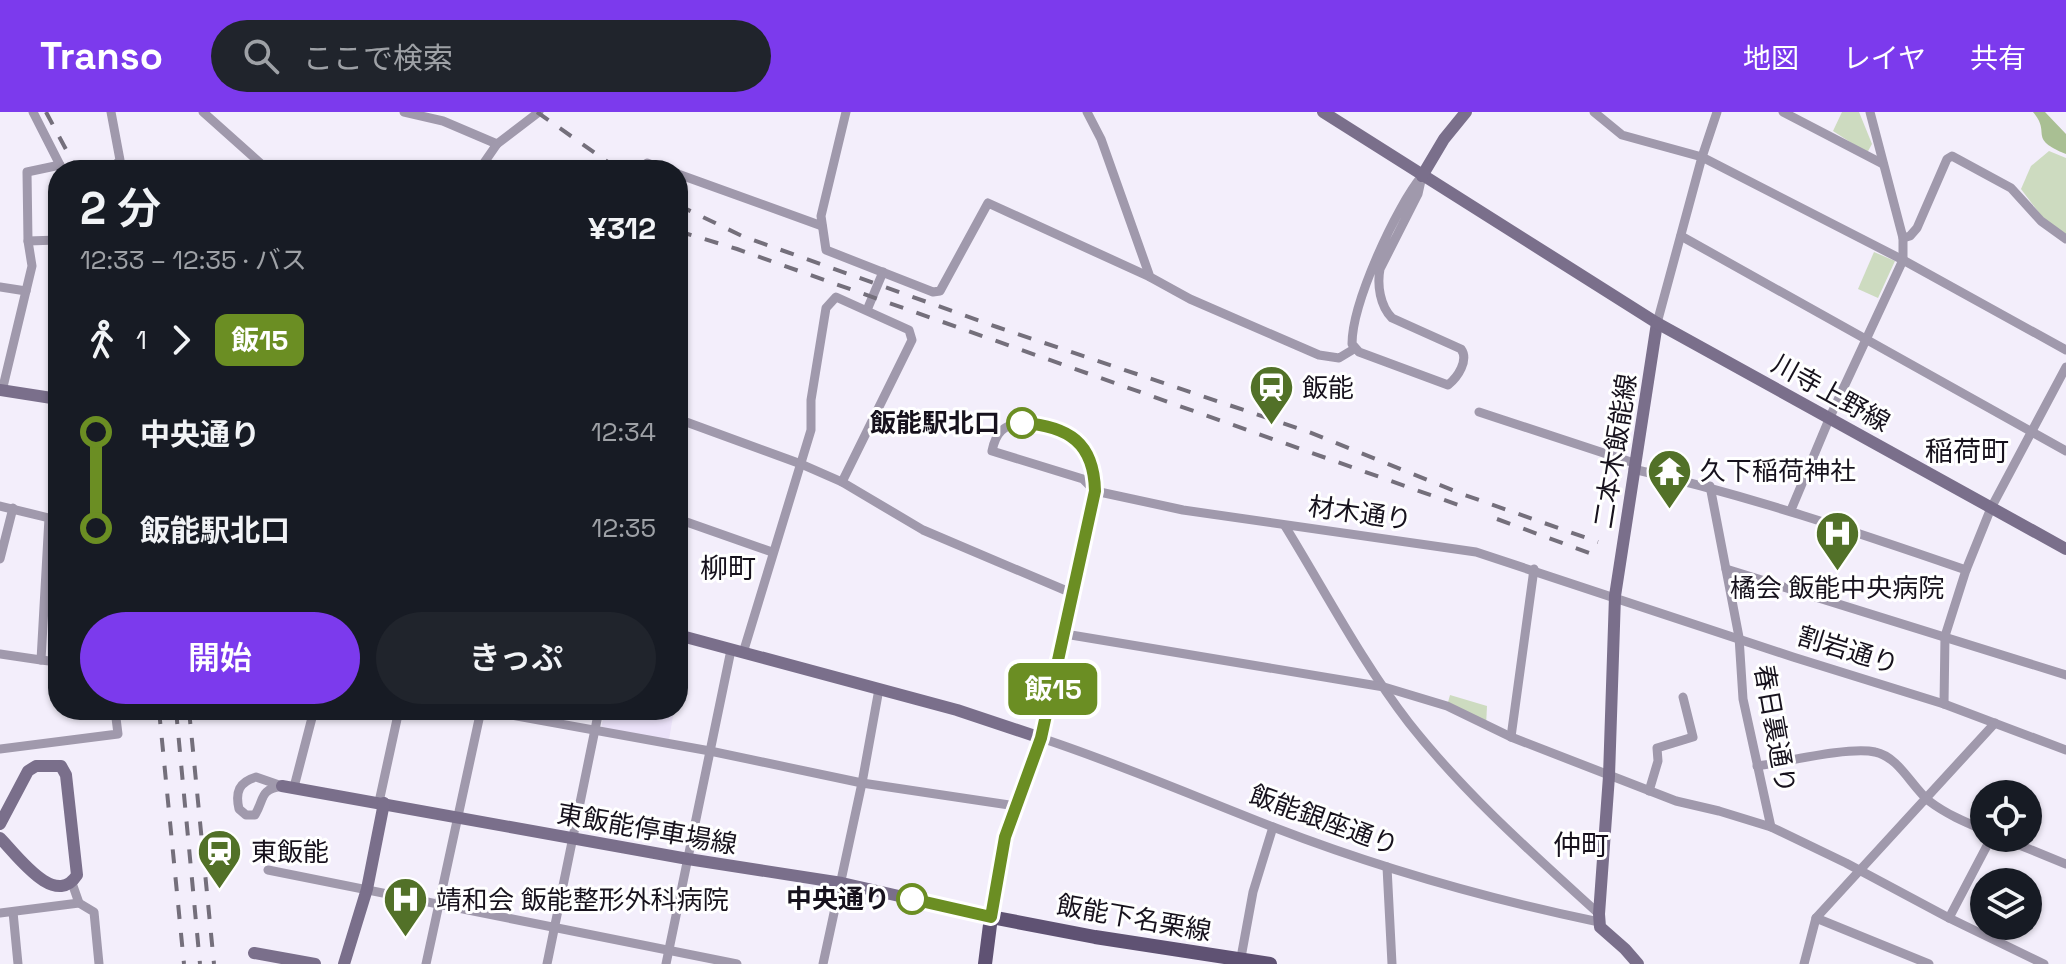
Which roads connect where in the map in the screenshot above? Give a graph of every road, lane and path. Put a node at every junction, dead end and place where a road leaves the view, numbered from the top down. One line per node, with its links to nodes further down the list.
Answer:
1 (33, 112): 16 (street)
2 (111, 112): 17 (street)
3 (203, 112): 18 (street)
4 (404, 112): 14 (street)
5 (539, 112): 14 (street)
6 (846, 112): 24 (street)
7 (1087, 112): 32 (street)
8 (1323, 112): 22 (main road)
9 (1466, 112): 22 (main road)
10 (1594, 112): 15 (street)
11 (1717, 112): 15 (street)
12 (1783, 112): 20 (street)
13 (1870, 112): 20 (street)
14 (497, 144): 19 (street)
15 (1702, 157): 25 (street); 30 (street)
16 (57, 160)
17 (120, 160)
18 (257, 160)
19 (486, 160)
20 (1883, 164): 26 (street)
21 (48, 169): 29 (street)
22 (1422, 176): 36 (main road); 38 (street); 38 (street)
23 (688, 178): 24 (street)
24 (822, 226): 31 (street)
25 (1681, 236): 36 (street); 37 (street)
26 (1903, 238): 27 (street); 30 (street)
27 (2066, 239)
28 (48, 240): 29 (street)
29 (28, 241): 34 (street)
30 (1903, 260): 37 (street); 39 (street)
31 (883, 272): 32 (street); 35 (street)
32 (1150, 277): 38 (street)
33 (0, 287): 34 (street)
34 (26, 291): 41 (street)
35 (867, 310): 48 (street); 50 (street)
36 (1657, 323): 44 (main road, 川寺上野線); 49 (main road, 二本木飯能線)
37 (1867, 339): 44 (street); 46 (street)
38 (1354, 349)
39 (2066, 350)
40 (2066, 367): 46 (street)
41 (1, 390): 42 (main road)
42 (48, 397)
43 (1479, 412): 49 (street)
44 (1830, 417): 55 (main road, 川寺上野線); 56 (street)
45 (688, 423): 48 (street)
46 (2033, 432): 47 (street); 55 (street)
47 (2066, 451)
48 (801, 464): 50 (street); 61 (street)
49 (1634, 466): 51 (street); 68 (main road, 二本木飯能線)
50 (842, 482): 67 (street)
51 (1710, 486): 56 (street); 64 (street, 春日裏通り)
52 (1095, 491): 52 (street, 材木通り); 59 (street, 材木通り); 67 (main road)
53 (0, 506): 54 (street)
54 (13, 508): 57 (street); 62 (street)
55 (1991, 508): 60 (main road, 川寺上野線); 65 (street)
56 (1791, 510): 65 (street)
57 (48, 517)
58 (688, 523): 61 (street)
59 (1285, 526): 63 (street, 材木通り); 78 (street)
60 (2066, 549)
61 (772, 552): 73 (street)
62 (0, 559)
63 (1534, 569): 68 (street, 材木通り); 90 (street)
64 (1726, 569): 70 (street); 71 (street, 春日裏通り)
65 (1966, 570): 70 (street)
66 (48, 584): 75 (street)
67 (1074, 594): 69 (main road)
68 (1615, 596): 71 (street, 割岩通り); 98 (main road, 二本木飯能線)
69 (1065, 634): 78 (street); 91 (main road)
70 (1945, 636): 77 (street); 81 (street)
71 (1739, 637): 81 (street, 割岩通り); 97 (street, 春日裏通り)
72 (688, 638): 73 (main road)
73 (737, 652): 79 (main road); 95 (street)
74 (0, 654): 75 (street)
75 (41, 660): 76 (street)
76 (48, 661)
77 (2066, 675)
78 (1384, 687): 90 (street); 127 (street)
79 (879, 689): 91 (main road); 99 (street)
80 (1683, 697): 101 (street)
81 (1944, 704): 88 (street, 割岩通り)
82 (116, 720): 92 (street)
83 (311, 720): 100 (street)
84 (397, 720): 103 (street)
85 (480, 720): 105 (street)
86 (533, 720): 89 (street)
87 (597, 720): 89 (street)
88 (1995, 723): 94 (street, 割岩通り); 102 (street)
89 (595, 732): 95 (street); 111 (street)
90 (1511, 737): 98 (street)
91 (1041, 738): 104 (main road); 108 (street, 飯能銀座通り)
92 (31, 745): 93 (street); 96 (street)
93 (0, 749)
94 (2066, 750)
95 (710, 751): 99 (street); 114 (street)
96 (36, 766): 106 (main road); 119 (main road)
97 (1757, 766): 102 (street); 109 (street, 春日裏通り)
98 (1609, 776): 101 (street); 127 (main road, 二本木飯能線)
99 (862, 783): 104 (street); 120 (street)
100 (288, 786): 100 (street); 103 (main road, 東飯能停車場線)
101 (1649, 791): 109 (street)
102 (1927, 800): 107 (street); 118 (street)
103 (381, 803): 105 (main road, 東飯能停車場線); 121 (main road)
104 (1016, 806): 126 (main road)
105 (457, 817): 111 (main road, 東飯能停車場線); 123 (street)
106 (0, 824)
107 (1970, 824)
108 (1273, 827): 116 (street, 飯能銀座通り); 133 (street)
109 (1771, 827): 118 (street)
110 (0, 838): 119 (main road)
111 (572, 839): 114 (main road, 東飯能停車場線); 130 (street)
112 (1984, 852): 129 (street)
113 (2036, 852): 115 (street)
114 (688, 859): 120 (main road, 東飯能停車場線); 131 (street)
115 (2066, 864)
116 (1387, 867): 127 (street, 飯能銀座通り); 145 (street)
117 (268, 870): 121 (street)
118 (1859, 871): 128 (street); 129 (street)
119 (72, 883): 122 (street)
120 (842, 883): 126 (main road, 東飯能停車場線); 142 (street)
121 (367, 889): 123 (street); 137 (main road)
122 (79, 903): 124 (street); 135 (street)
123 (438, 903): 130 (street); 138 (street)
124 (13, 912): 125 (street); 134 (street)
125 (0, 913)
126 (991, 917): 133 (main road, 飯能下名栗線); 143 (main road)
127 (1599, 918): 146 (main road)
128 (1816, 918): 147 (street); 148 (street)
129 (1949, 918): 149 (street)
130 (555, 926): 131 (street); 139 (street)
131 (669, 950): 140 (street); 141 (street)
132 (254, 953): 136 (main road)
133 (1240, 962): 144 (main road, 飯能下名栗線)
134 (18, 964)
135 (99, 964)
136 (315, 964)
137 (344, 964)
138 (426, 964)
139 (547, 964)
140 (666, 964)
141 (737, 964)
142 (823, 964)
143 (985, 964)
144 (1270, 964)
145 (1392, 964)
146 (1638, 964)
147 (1804, 964)
148 (1929, 964)
149 (2044, 964)

